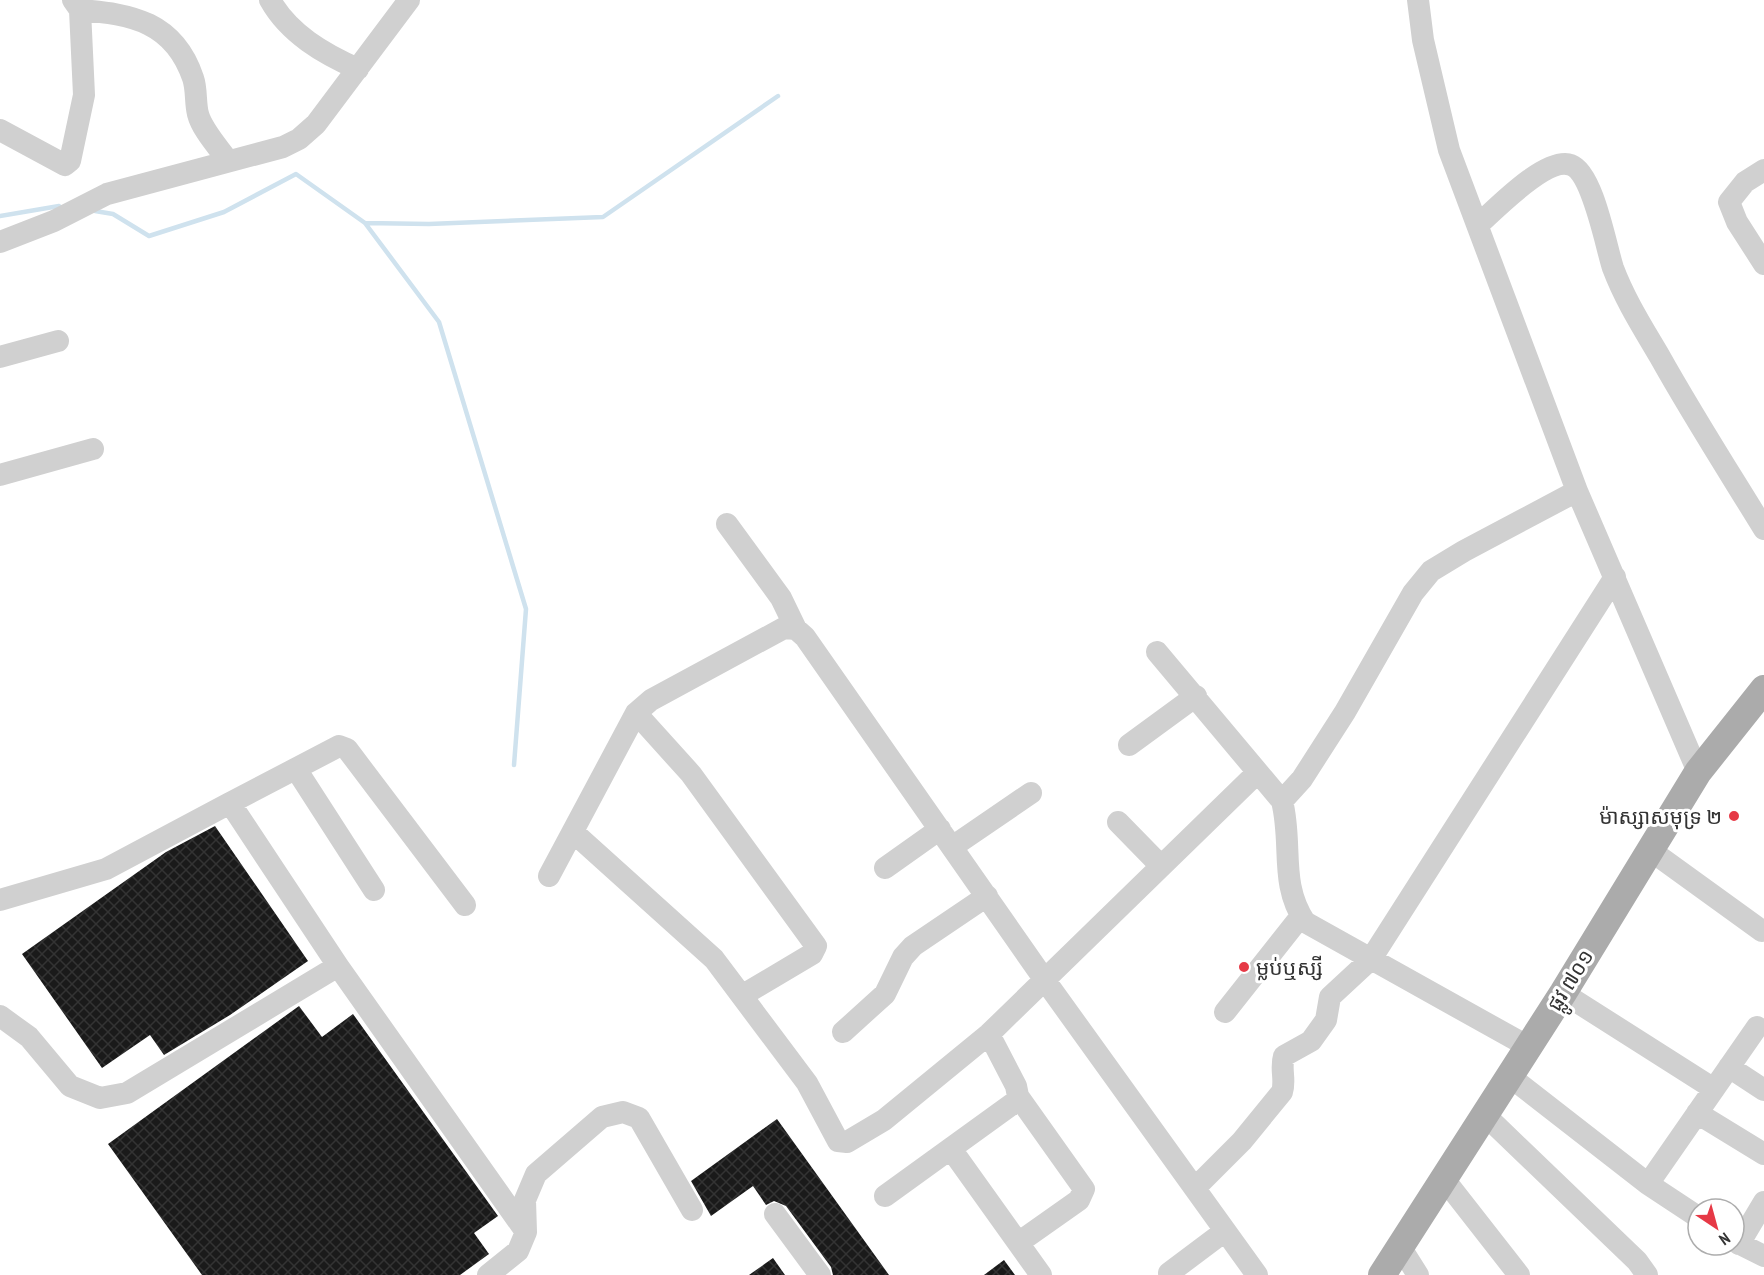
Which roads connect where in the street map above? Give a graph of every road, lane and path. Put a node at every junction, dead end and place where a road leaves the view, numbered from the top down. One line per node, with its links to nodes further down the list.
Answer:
1 (270, 0): 5 (street)
2 (408, 0): 5 (street)
3 (1418, 0): 9 (street)
4 (77, 5): 6 (street); 7 (street)
5 (358, 69): 7 (street)
6 (0, 130)
7 (228, 161): 10 (street)
8 (1764, 170): 11 (street)
9 (1478, 225): 16 (street); 18 (street)
10 (2, 238)
11 (1764, 264)
12 (58, 341): 13 (street)
13 (0, 357)
14 (93, 449): 15 (street)
15 (0, 475)
16 (1577, 491): 19 (street); 30 (street)
17 (727, 524): 20 (street)
18 (1764, 529)
19 (1615, 577): 27 (street); 45 (street)
20 (796, 629): 24 (street); 34 (street)
21 (1157, 652): 22 (street)
22 (1196, 696): 25 (street); 28 (street)
23 (1761, 699): 27 (main road, ផ្លូវ ៧០១)
24 (636, 713): 33 (street); 49 (street)
25 (1128, 744)
26 (296, 769): 31 (street); 39 (street); 42 (street)
27 (1698, 772): 35 (main road, ផ្លូវ ៧០១)
28 (1257, 773): 30 (street); 36 (street)
29 (1031, 793): 34 (street)
30 (1282, 801): 43 (street)
31 (230, 803): 41 (street); 46 (street)
32 (1118, 822): 36 (street)
33 (573, 832): 38 (street); 49 (street)
34 (946, 838): 37 (street); 40 (street)
35 (1650, 850): 44 (street); 48 (main road, ផ្លូវ ៧០១)
36 (1161, 866): 47 (street)
37 (885, 868)
38 (549, 876)
39 (374, 890)
40 (987, 896): 47 (street); 53 (street)
41 (0, 900)
42 (465, 905)
43 (1301, 916): 45 (street); 50 (street)
44 (1762, 931)
45 (1371, 959): 55 (street); 67 (street)
46 (338, 966): 51 (street); 75 (street)
47 (1044, 979): 54 (street); 67 (street)
48 (1563, 993): 55 (main road, ផ្លូវ ៧០១); 58 (street)
49 (743, 995): 54 (street)
50 (1224, 1012)
51 (0, 1016)
52 (1757, 1026): 56 (street)
53 (843, 1032)
54 (989, 1034): 60 (street)
55 (1527, 1046): 57 (main road, ផ្លូវ ៧០១)
56 (1729, 1067): 58 (street); 59 (street)
57 (1508, 1075): 62 (main road, ផ្លូវ ៧០១); 66 (street)
58 (1714, 1089): 61 (street)
59 (1764, 1090)
60 (1018, 1096): 63 (street); 76 (street)
61 (1697, 1113): 64 (street); 66 (street)
62 (1485, 1115): 65 (main road, ផ្លូវ ៧០១); 88 (street)
63 (951, 1149): 68 (street); 76 (street)
64 (1764, 1154)
65 (1444, 1179): 77 (main road, ផ្លូវ ៧០១); 87 (street)
66 (1648, 1184): 70 (street)
67 (1195, 1188): 74 (street)
68 (885, 1196)
69 (1764, 1202): 73 (street)
70 (1686, 1209)
71 (692, 1210): 75 (street)
72 (775, 1214): 82 (street)
73 (1746, 1228)
74 (1225, 1231): 80 (street); 84 (street)
75 (526, 1232): 81 (street)
76 (1018, 1243): 83 (street)
77 (1401, 1248): 85 (main road, ផ្លូវ ៧០១); 86 (street)
78 (1746, 1248): 79 (street)
79 (1764, 1256)
80 (1169, 1273)
81 (488, 1275)
82 (820, 1275)
83 (1041, 1275)
84 (1257, 1275)
85 (1382, 1275)
86 (1418, 1275)
87 (1519, 1275)
88 (1647, 1275)

